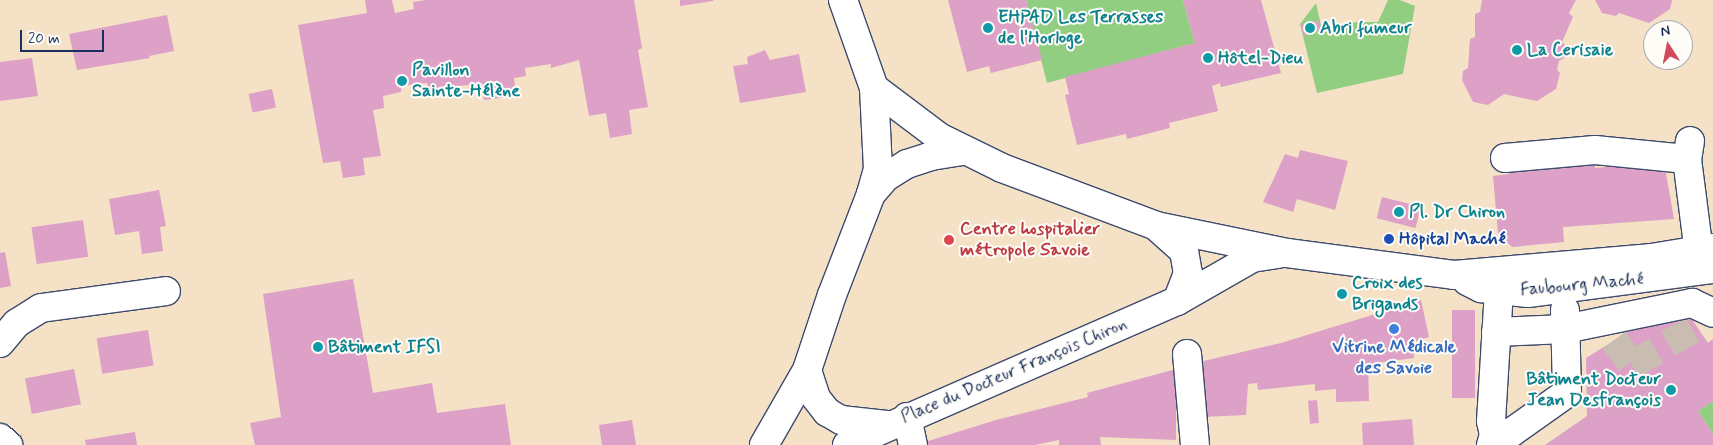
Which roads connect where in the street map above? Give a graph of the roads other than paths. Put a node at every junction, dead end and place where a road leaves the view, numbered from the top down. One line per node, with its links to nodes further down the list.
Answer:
1 (843, 0): 2 (street)
2 (874, 88): 3 (street); 5 (street)
3 (964, 151): 5 (street); 6 (street)
4 (1505, 158): 9 (street)
5 (871, 194): 21 (street)
6 (1156, 226): 7 (street); 15 (street)
7 (1221, 238): 8 (street, Faubourg Maché); 11 (street)
8 (1287, 253): 10 (street, Faubourg Maché); 11 (street, Faubourg Maché)
9 (1706, 260): 10 (street, Faubourg Maché); 12 (street, Faubourg Maché)
10 (1454, 275): 13 (street, Faubourg Maché)
11 (1206, 285): 15 (street, Place du Docteur François Chiron)
12 (1565, 289): 13 (street, Faubourg Maché); 17 (street)
13 (1499, 290): 18 (street)
14 (166, 291): 19 (street)
15 (1177, 301): 22 (street, Place du Docteur François Chiron)
16 (1708, 318): 17 (street)
17 (1565, 329): 18 (street); 24 (street)
18 (1496, 332): 24 (street)
19 (0, 343)
20 (1187, 354): 29 (street)
21 (807, 370): 22 (street, Place du Docteur François Chiron); 26 (street)
22 (897, 421): 27 (street); 28 (street)
23 (0, 438): 25 (street)
24 (1492, 440)
25 (8, 445)
26 (764, 445)
27 (846, 445)
28 (913, 445)
29 (1195, 445)

